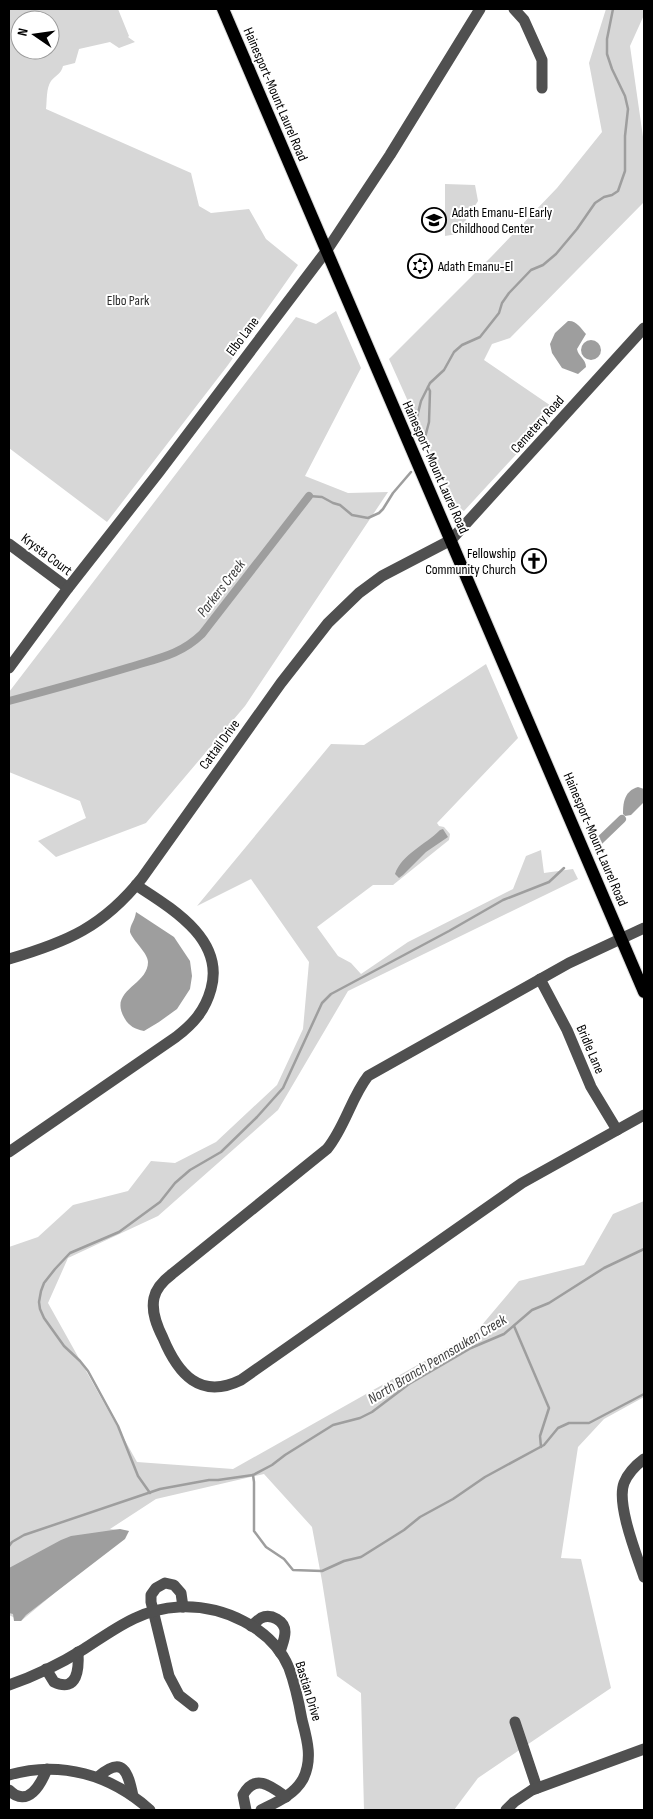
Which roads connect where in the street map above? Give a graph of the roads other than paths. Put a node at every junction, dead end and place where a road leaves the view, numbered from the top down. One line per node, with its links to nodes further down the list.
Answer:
1 (223, 9): 5 (main road, Hainesport-Mount Laurel Road)
2 (480, 9): 5 (street, Elbo Lane)
3 (514, 9): 4 (street)
4 (542, 88)
5 (327, 250): 7 (main road, Hainesport-Mount Laurel Road); 9 (street, Elbo Lane)
6 (644, 328): 7 (street, Cemetery Road)
7 (451, 540): 11 (street, Cattail Drive); 13 (main road, Hainesport-Mount Laurel Road)
8 (9, 544): 9 (street, Krysta Court)
9 (68, 588): 10 (street, Elbo Lane)
10 (9, 668)
11 (136, 886): 14 (street, Cattail Drive); 19 (street)
12 (644, 928): 13 (street)
13 (621, 938): 15 (street); 16 (main road, Hainesport-Mount Laurel Road)
14 (9, 960)
15 (540, 979): 18 (street, Bridle Lane); 18 (street)
16 (644, 992)
17 (644, 1115): 18 (street)
18 (617, 1130)
19 (9, 1152)
20 (644, 1459): 21 (street)
21 (644, 1578)
22 (183, 1607): 23 (street, Bastian Drive); 23 (street); 24 (street, Bastian Drive)
23 (152, 1611): 25 (street, Bastian Drive); 29 (street)
24 (251, 1626): 26 (street, Bastian Drive); 26 (street)
25 (78, 1652): 27 (street, Bastian Drive); 27 (street)
26 (280, 1652): 38 (street, Bastian Drive)
27 (46, 1669): 28 (street, Bastian Drive)
28 (9, 1685)
29 (193, 1706)
30 (515, 1722): 35 (street)
31 (644, 1749): 35 (street)
32 (47, 1769): 33 (street); 34 (street); 36 (street)
33 (9, 1775)
34 (98, 1777): 37 (street); 37 (street)
35 (537, 1788): 42 (street)
36 (9, 1790)
37 (133, 1796): 39 (street)
38 (286, 1797): 40 (street); 41 (street, Bastian Drive)
39 (150, 1810)
40 (246, 1810)
41 (261, 1810)
42 (506, 1810)

